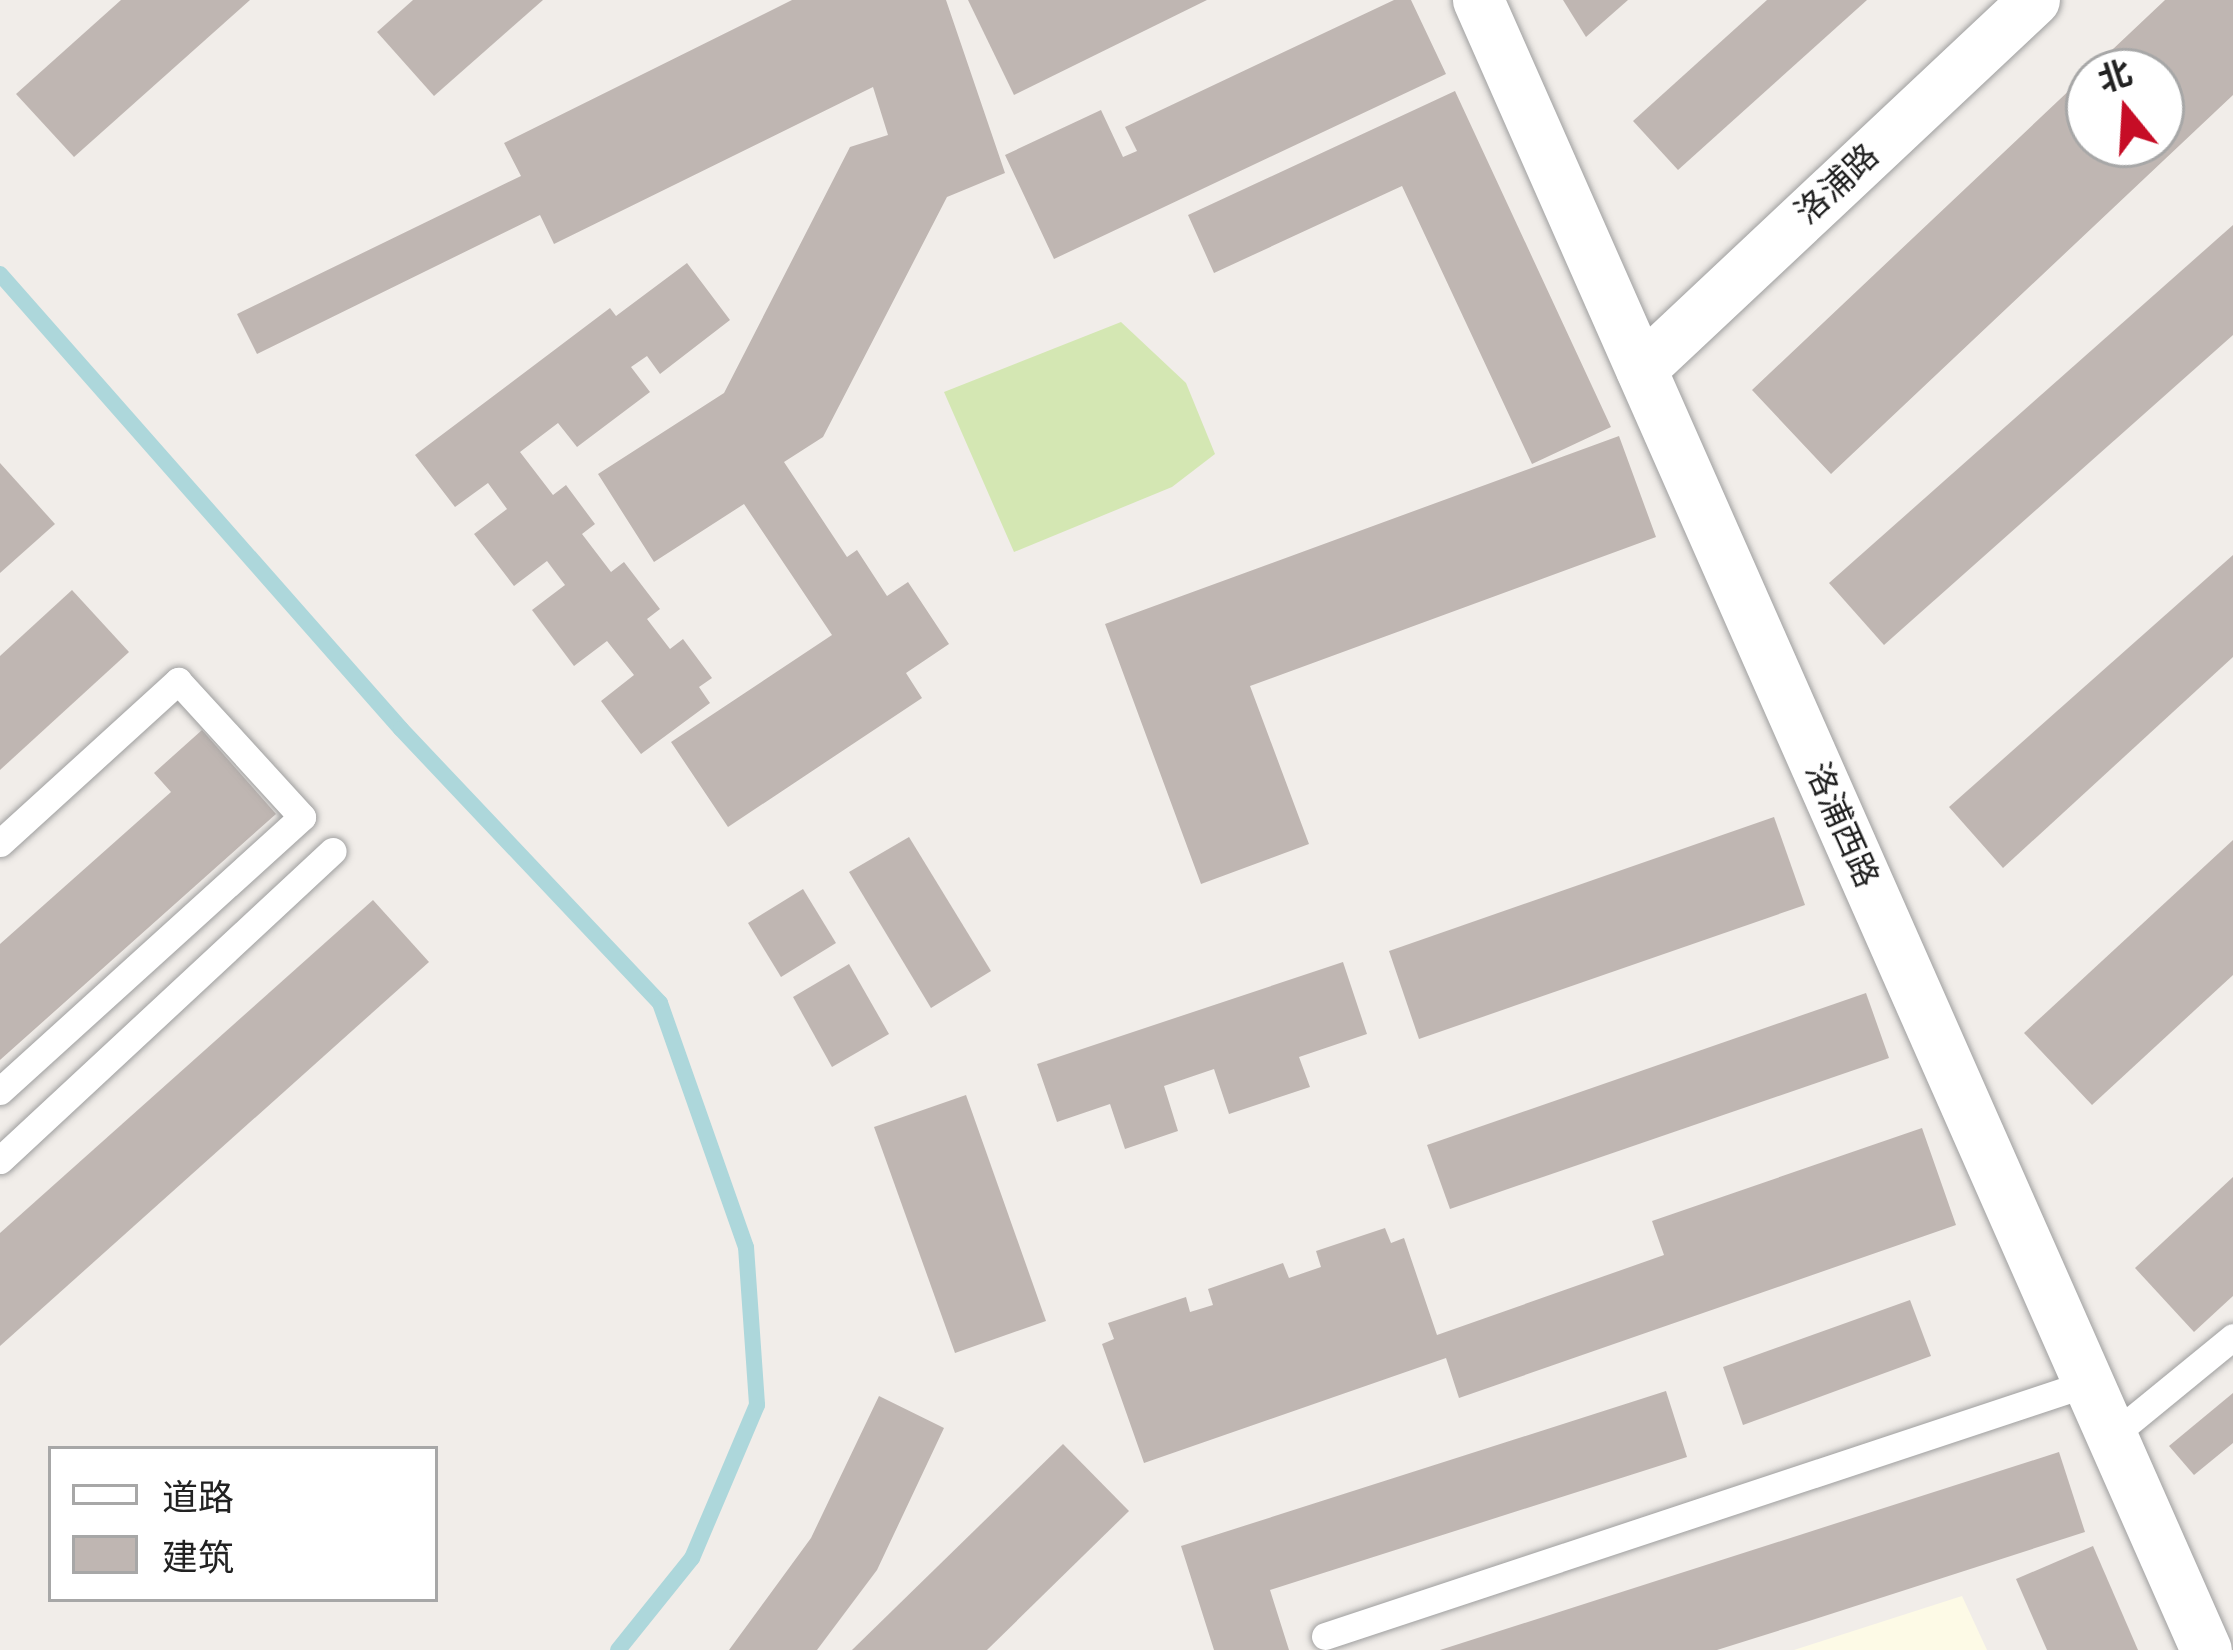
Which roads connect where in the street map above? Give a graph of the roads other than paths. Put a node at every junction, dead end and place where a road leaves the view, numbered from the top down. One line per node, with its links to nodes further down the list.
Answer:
1 (1478, 0): 3 (street, 洛浦西路)
2 (2034, 0): 3 (street, 洛浦路)
3 (1641, 368): 9 (street, 洛浦西路)
4 (0, 843): 6 (lane)
5 (332, 850): 7 (lane)
6 (0, 1091)
7 (0, 1160)
8 (2233, 1337): 10 (lane)
9 (2088, 1383): 10 (street, 洛浦西路); 11 (lane)
10 (2112, 1436): 12 (street, 洛浦西路)
11 (1325, 1636)
12 (2206, 1650)

